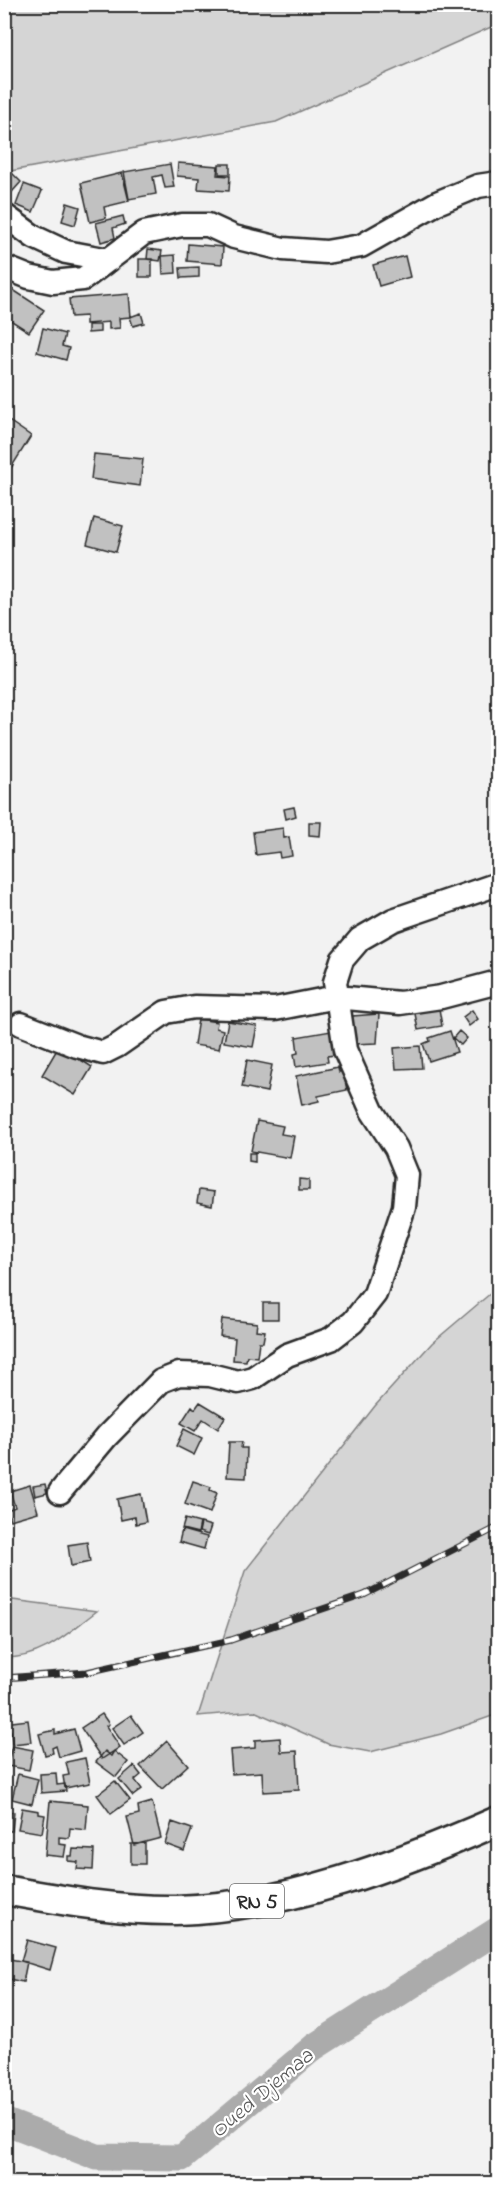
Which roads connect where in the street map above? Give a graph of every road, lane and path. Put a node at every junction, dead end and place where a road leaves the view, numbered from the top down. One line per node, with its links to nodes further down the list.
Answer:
1 (498, 183): 3 (street)
2 (4, 215): 3 (street)
3 (110, 260): 4 (street)
4 (4, 267)
5 (498, 884): 7 (street)
6 (498, 982): 7 (street)
7 (336, 997): 8 (street); 9 (street)
8 (21, 1024)
9 (60, 1492)
10 (498, 1821): 11 (main road, RN 5)
11 (4, 1890)

